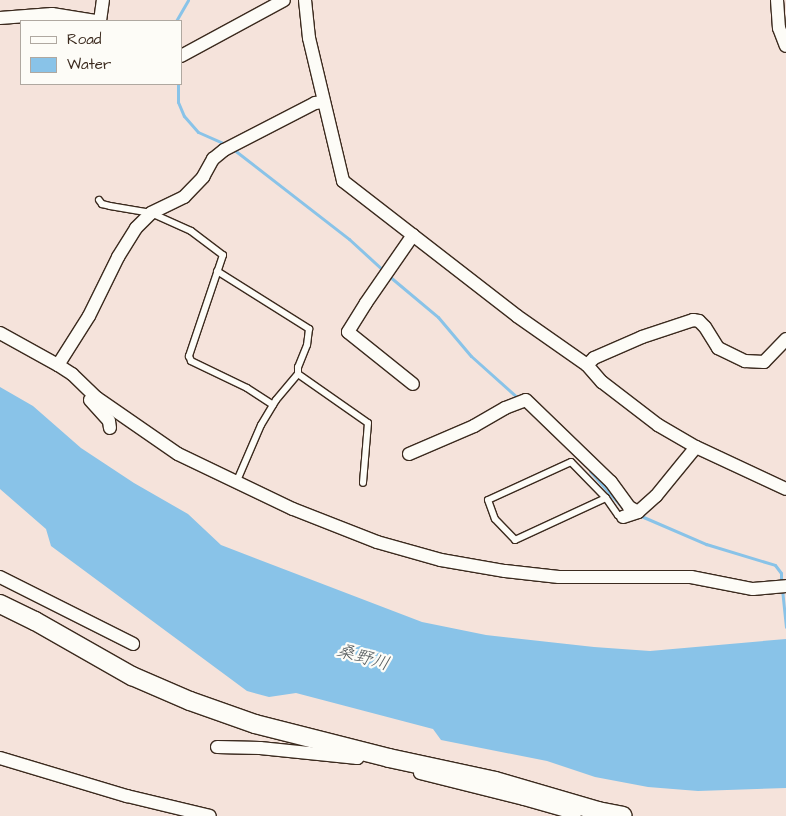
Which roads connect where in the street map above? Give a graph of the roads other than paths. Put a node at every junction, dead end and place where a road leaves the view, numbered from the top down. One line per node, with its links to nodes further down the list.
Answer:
1 (103, 0): 7 (street)
2 (284, 0): 9 (street)
3 (305, 0): 10 (street)
4 (777, 0): 8 (street)
5 (0, 18): 6 (street)
6 (89, 20)
7 (100, 20)
8 (786, 46)
9 (182, 55)
10 (323, 102): 12 (street); 13 (street)
11 (99, 200): 12 (lane)
12 (151, 213): 14 (lane); 17 (street)
13 (413, 235): 18 (street); 20 (street)
14 (217, 271): 19 (lane); 21 (lane)
15 (0, 333): 17 (street)
16 (786, 339): 18 (street)
17 (58, 365): 22 (street); 25 (street)
18 (586, 365): 23 (street)
19 (298, 374): 21 (lane); 26 (lane)
20 (413, 384)
21 (273, 405): 25 (lane)
22 (110, 428)
23 (696, 447): 27 (street); 29 (street)
24 (409, 454): 29 (street)
25 (236, 483): 32 (street)
26 (363, 483)
27 (786, 489)
28 (606, 498): 28 (lane); 30 (lane)
29 (638, 512): 30 (street)
30 (623, 517)
31 (0, 577): 34 (street)
32 (786, 586)
33 (0, 604): 36 (street)
34 (133, 644)
35 (217, 747): 36 (street)
36 (360, 755): 38 (street); 40 (street)
37 (0, 758): 39 (street)
38 (616, 815)
39 (210, 816)
40 (575, 816)

